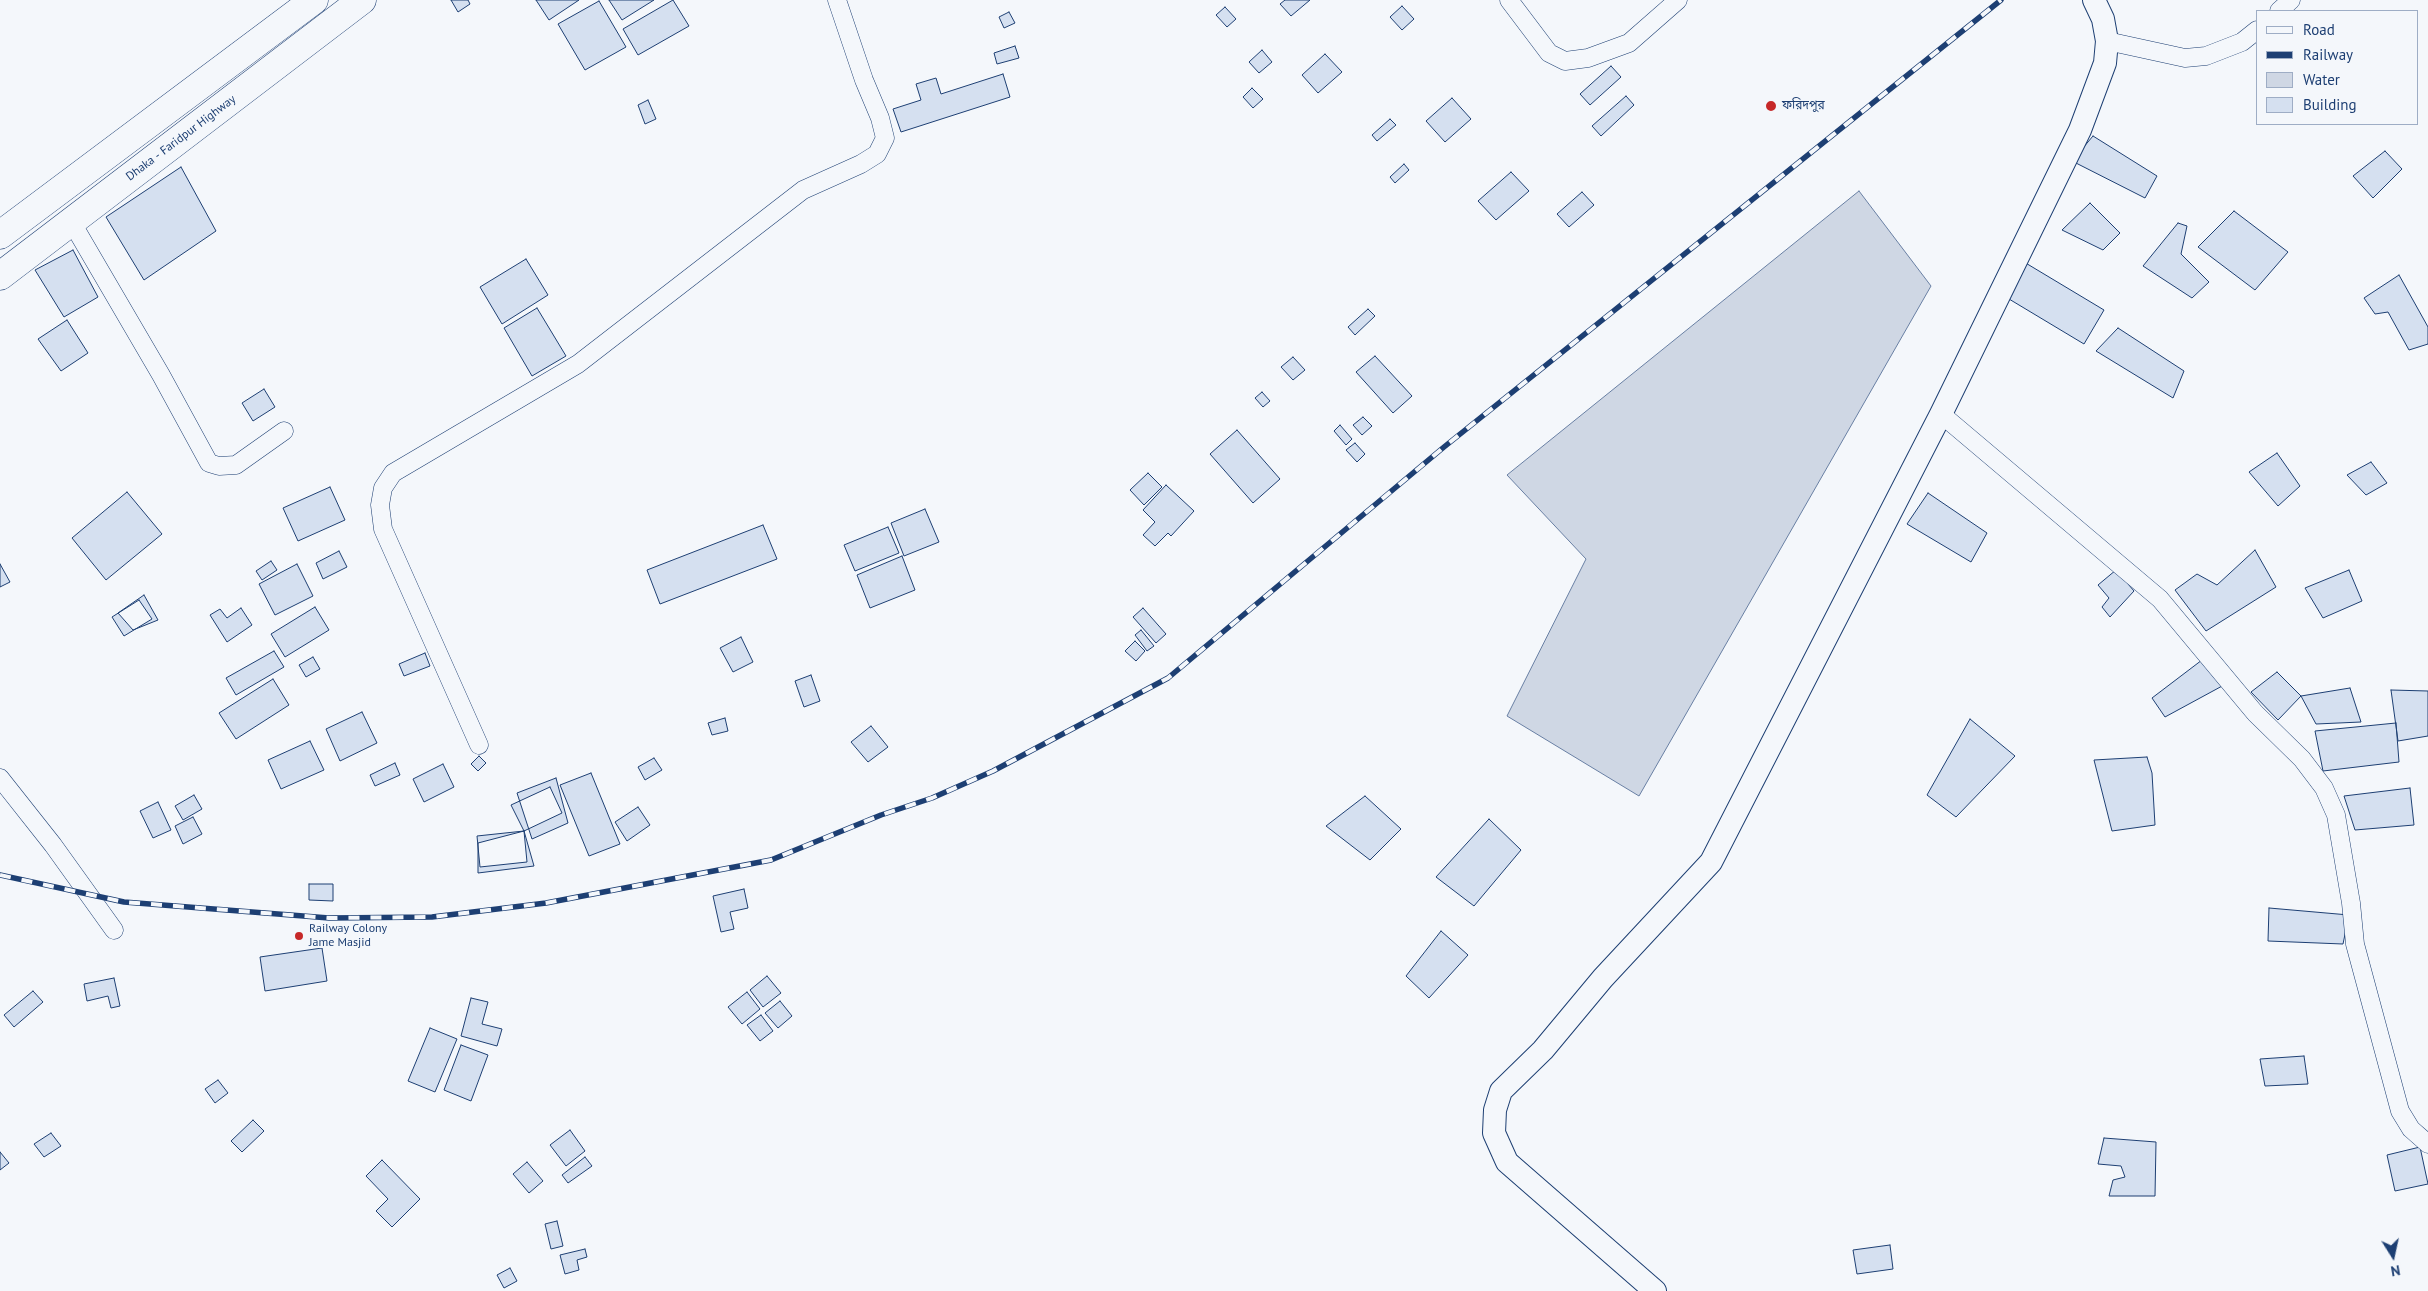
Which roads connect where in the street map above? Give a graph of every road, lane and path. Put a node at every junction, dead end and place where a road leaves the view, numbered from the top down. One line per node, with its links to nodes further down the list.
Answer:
1 (314, 0): 11 (highway)
2 (362, 0): 12 (highway, Dhaka - Faridpur Highway)
3 (837, 0): 18 (street)
4 (1509, 0): 5 (street)
5 (1678, 0)
6 (2094, 0): 10 (street)
7 (2291, 0): 8 (street)
8 (2280, 10)
9 (2256, 31): 10 (street)
10 (2107, 41): 16 (street)
11 (96, 162): 12 (highway); 14 (highway)
12 (114, 188): 13 (highway, Dhaka - Faridpur Highway)
13 (71, 221): 15 (highway, Dhaka - Faridpur Highway); 17 (street)
14 (0, 235)
15 (0, 276)
16 (1941, 414): 21 (street); 22 (street)
17 (284, 431)
18 (479, 745)
19 (0, 778): 20 (street)
20 (114, 930)
21 (2428, 1144)
22 (1655, 1291)

